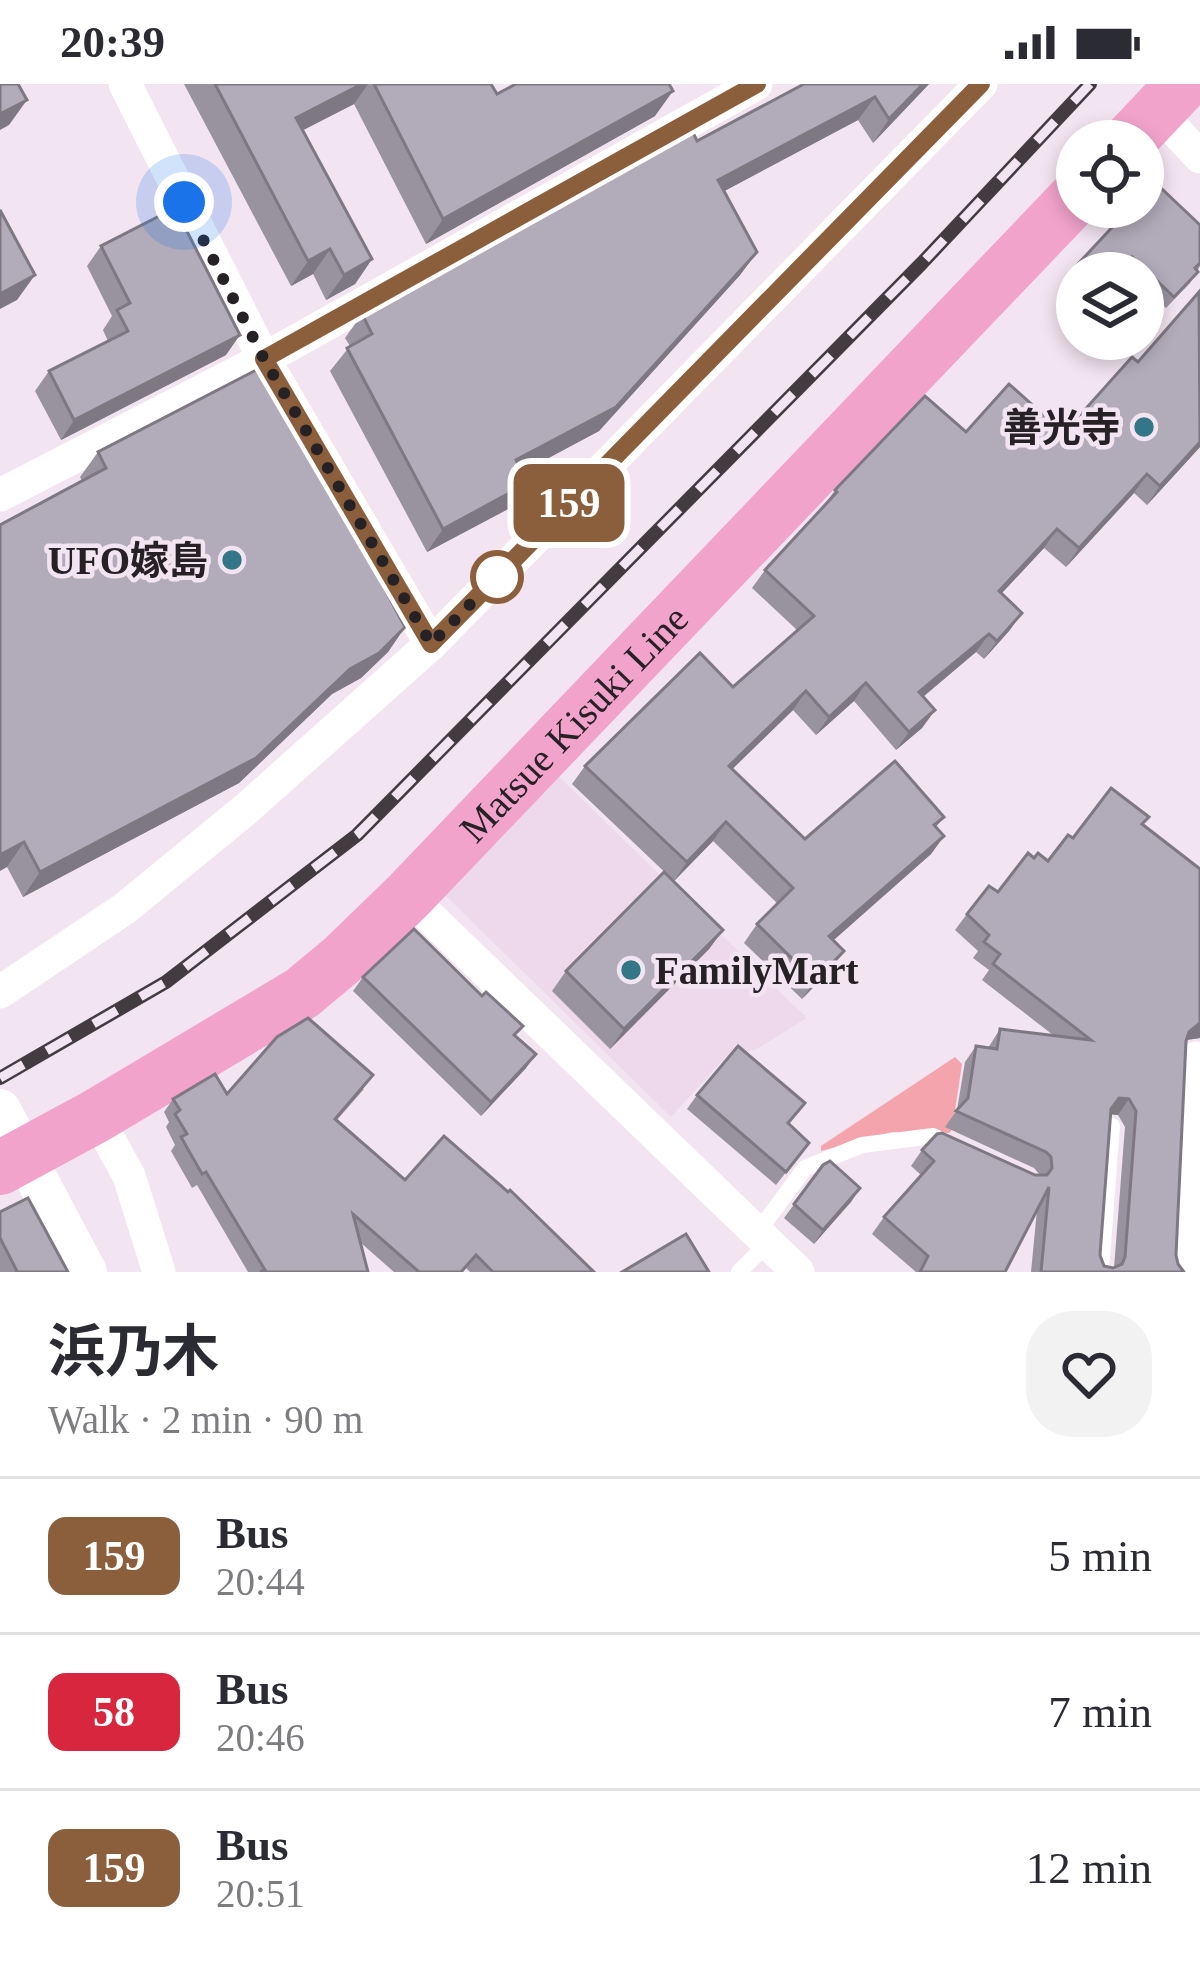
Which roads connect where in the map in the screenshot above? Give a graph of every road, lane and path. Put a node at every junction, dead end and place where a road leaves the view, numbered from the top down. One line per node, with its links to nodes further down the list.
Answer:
1 (125, 84): 7 (street)
2 (981, 84): 9 (street)
3 (746, 86): 7 (street)
4 (1157, 112): 5 (street)
5 (1200, 158)
6 (1056, 218): 10 (main road, Matsue Kisuki Line)
7 (264, 359): 8 (street); 9 (street)
8 (0, 494)
9 (431, 644): 11 (street)
10 (408, 896): 14 (main road, Matsue Kisuki Line); 18 (street)
11 (1, 988)
12 (1196, 1058): 24 (street)
13 (0, 1110): 19 (street)
14 (96, 1116): 17 (main road, Matsue Kisuki Line); 20 (street)
15 (1112, 1126): 23 (lane)
16 (971, 1154): 18 (lane)
17 (0, 1168)
18 (763, 1238): 21 (lane); 22 (street)
19 (86, 1272)
20 (159, 1272)
21 (740, 1272)
22 (798, 1272)
23 (1101, 1272)
24 (1186, 1272)

